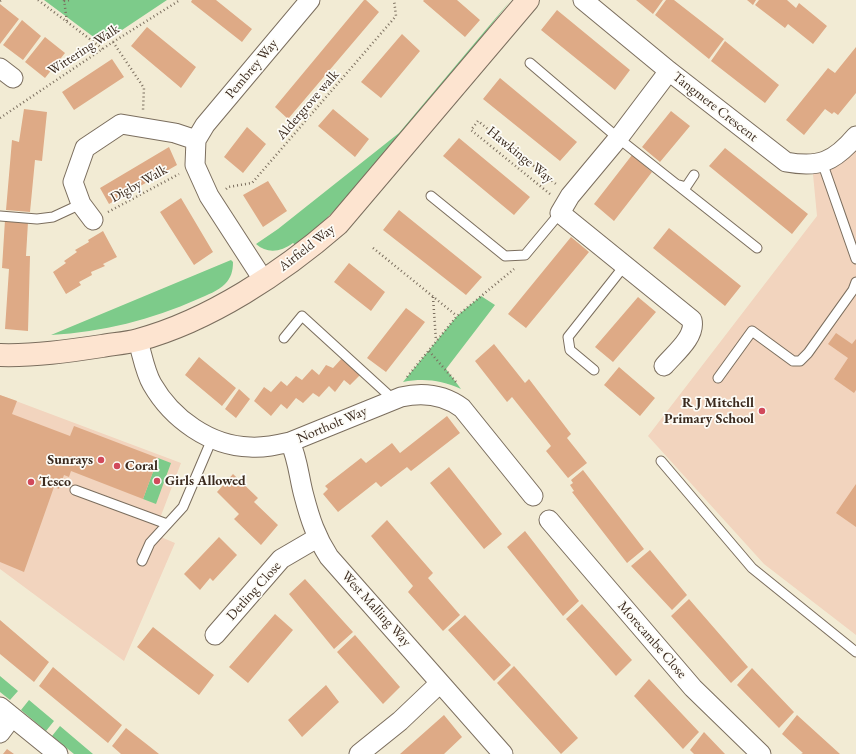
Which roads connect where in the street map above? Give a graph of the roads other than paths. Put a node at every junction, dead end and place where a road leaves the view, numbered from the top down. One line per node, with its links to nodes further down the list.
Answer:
1 (310, 0): 8 (street, Pembrey Way)
2 (528, 0): 20 (street, Airfield Way)
3 (583, 0): 5 (street, Tangmere Crescent)
4 (530, 63): 7 (lane)
5 (669, 71): 7 (street); 9 (street, Tangmere Crescent)
6 (856, 136): 9 (street, Tangmere Crescent)
7 (618, 138): 11 (lane); 14 (street)
8 (196, 140): 13 (street); 20 (street, Pembrey Way)
9 (822, 162): 18 (lane)
10 (694, 175): 11 (lane)
11 (678, 186): 17 (lane)
12 (431, 196): 14 (lane)
13 (81, 204): 15 (lane); 16 (street)
14 (565, 205): 19 (street)
15 (0, 216)
16 (93, 220)
17 (757, 248)
18 (856, 259)
19 (625, 265): 25 (street); 26 (lane)
20 (264, 281): 23 (street, Airfield Way)
21 (856, 282): 27 (lane)
22 (284, 338): 28 (lane)
23 (138, 341): 24 (street, Airfield Way); 29 (street, Northolt Way)
24 (0, 355)
25 (664, 366)
26 (594, 370)
27 (718, 378)
28 (390, 396): 30 (street, Northolt Way); 33 (street, Northolt Way)
29 (212, 439): 30 (street, Northolt Way); 35 (lane)
30 (290, 442): 36 (street, West Malling Way)
31 (661, 461): 39 (lane)
32 (75, 490): 35 (lane)
33 (533, 496)
34 (549, 520): 46 (street, Morecambe Close)
35 (167, 524): 37 (lane)
36 (317, 538): 38 (street, Detling Close); 40 (street, West Malling Way)
37 (142, 561)
38 (215, 635)
39 (856, 652)
40 (440, 682): 44 (street); 45 (street, West Malling Way)
41 (6, 712): 42 (street); 43 (street)
42 (0, 733)
43 (58, 754)
44 (359, 754)
45 (503, 754)
46 (762, 754)

